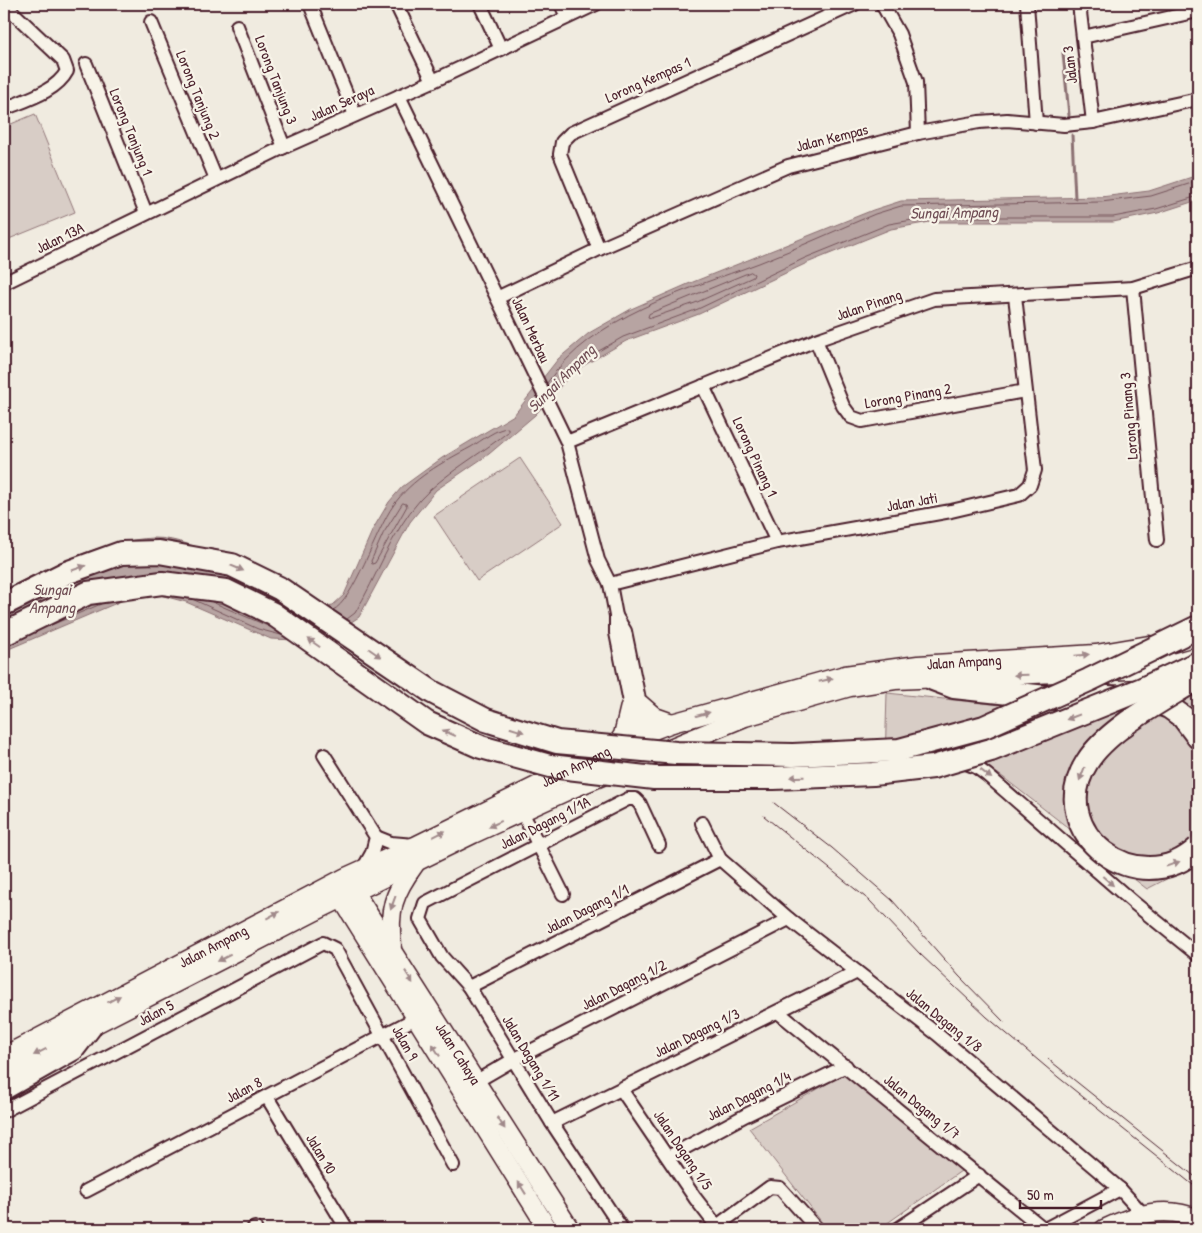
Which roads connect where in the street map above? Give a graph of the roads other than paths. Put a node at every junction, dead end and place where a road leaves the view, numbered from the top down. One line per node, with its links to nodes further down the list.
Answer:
1 (4, 4): 21 (street)
2 (310, 4): 22 (street)
3 (396, 4): 18 (street)
4 (480, 4): 16 (street)
5 (561, 4): 12 (street)
6 (596, 4): 12 (street, Jalan Seraya)
7 (855, 4): 30 (street, Lorong Kempas 1)
8 (882, 4): 25 (street)
9 (1027, 4): 24 (street)
10 (1079, 4): 15 (street, Jalan 3)
11 (1198, 11): 15 (street)
12 (567, 17): 16 (street, Jalan Seraya)
13 (151, 22): 27 (street, Lorong Tanjung 2)
14 (237, 26): 26 (street, Lorong Tanjung 3)
15 (1083, 37): 23 (street, Jalan 3)
16 (501, 49): 18 (street, Jalan Seraya)
17 (86, 64): 28 (street, Lorong Tanjung 1)
18 (433, 81): 19 (street, Jalan Seraya)
19 (399, 96): 22 (street, Jalan Seraya); 35 (street, Jalan Merbau)
20 (1198, 99): 23 (street, Jalan Kempas)
21 (4, 109)
22 (355, 115): 26 (street, Jalan Seraya)
23 (1093, 122): 24 (street, Jalan Kempas)
24 (1036, 123): 25 (street, Jalan Kempas)
25 (918, 132): 30 (street, Jalan Kempas)
26 (284, 147): 27 (street, Jalan Seraya)
27 (216, 179): 28 (street, Jalan Seraya)
28 (146, 213): 29 (street, Jalan Seraya)
29 (103, 235): 32 (street, Jalan 13A)
30 (599, 249): 35 (street, Jalan Kempas)
31 (1198, 268): 33 (street, Jalan Pinang)
32 (4, 283)
33 (1133, 288): 34 (street, Jalan Pinang); 40 (street, Lorong Pinang 3)
34 (1015, 296): 36 (street, Jalan Pinang); 38 (street, Jalan Jati)
35 (497, 298): 39 (street, Jalan Merbau)
36 (816, 340): 37 (street, Jalan Pinang); 38 (street, Lorong Pinang 2)
37 (703, 386): 39 (street, Jalan Pinang); 41 (street, Lorong Pinang 1)
38 (1025, 391): 41 (street, Jalan Jati)
39 (564, 438): 42 (street, Jalan Merbau)
40 (1157, 540)
41 (777, 542): 42 (street, Jalan Jati)
42 (610, 584): 49 (street, Jalan Merbau)
43 (4, 604): 44 (highway, one-way to 44, bridge)
44 (1198, 627)
45 (4, 634): 47 (highway, one-way to 45, bridge)
46 (1198, 634): 50 (main road, Jalan Ampang, one-way to 46)
47 (1197, 663): 48 (main road, Jalan Ampang, one-way to 48); 63 (highway, one-way to 63, bridge)
48 (933, 679): 52 (highway); 54 (main road, Jalan Ampang)
49 (635, 705): 50 (main road); 51 (street, Jalan Merbau); 53 (main road)
50 (672, 723): 51 (main road, Jalan Ampang)
51 (640, 735): 53 (main road, Jalan Ampang); 54 (main road); 57 (main road)
52 (1198, 737)
53 (615, 747): 64 (main road, Jalan Ampang, one-way to 53)
54 (667, 749): 57 (main road, Jalan Ampang)
55 (324, 755): 60 (street)
56 (836, 770): 75 (street, one-way to 75)
57 (571, 789): 58 (main road, Jalan Ampang)
58 (522, 812): 61 (street); 64 (main road, Jalan Ampang, one-way to 64)
59 (702, 823): 65 (street)
60 (376, 837): 64 (street); 66 (street)
61 (538, 844): 62 (street, Jalan Dagang 1/1A); 68 (street); 69 (street, Jalan Dagang 1/1A)
62 (659, 845)
63 (1198, 848)
64 (416, 854): 66 (main road, Jalan Ampang); 67 (main road, Jalan Ampang); 74 (main road, one-way to 74)
65 (720, 859): 71 (street, Jalan Dagang 1/8); 77 (street, Jalan Dagang 1/1)
66 (363, 869): 67 (main road, Jalan Ampang)
67 (344, 888): 70 (main road, Jalan Ampang); 72 (main road, Jalan Cahaya); 74 (main road, Jalan Cahaya); 80 (main road, Jalan Ampang, one-way to 67)
68 (563, 894)
69 (424, 903): 77 (street, Jalan Dagang 1/11)
70 (314, 912): 72 (main road); 80 (main road, Jalan Ampang, one-way to 80)
71 (789, 918): 76 (street, Jalan Dagang 1/8); 83 (street, Jalan Dagang 1/2)
72 (359, 927): 79 (main road, Jalan Cahaya)
73 (323, 944): 81 (street, Jalan 9); 90 (street, Jalan 5)
74 (392, 951): 86 (main road, Jalan Cahaya, one-way to 86)
75 (1198, 955)
76 (858, 972): 78 (street, Jalan Dagang 1/3); 95 (street, Jalan Dagang 1/8)
77 (469, 987): 83 (street, Jalan Dagang 1/11)
78 (778, 1012): 84 (street, Jalan Dagang 1/7); 88 (street, Jalan Dagang 1/3)
79 (416, 1018): 81 (street, Jalan 8); 101 (main road, Jalan Cahaya, one-way to 79)
80 (79, 1027): 82 (main road, Jalan Ampang); 85 (main road, Jalan Ampang, one-way to 85); 87 (highway)
81 (382, 1036): 89 (street, Jalan 8); 93 (street, Jalan 9)
82 (4, 1056)
83 (513, 1060): 86 (street, Jalan Dagang 1/2); 91 (street, Jalan Dagang 1/11)
84 (846, 1066): 92 (street, Jalan Dagang 1/4); 94 (street, Jalan Dagang 1/7)
85 (4, 1071)
86 (475, 1082): 102 (main road, Jalan Cahaya, one-way to 102)
87 (4, 1088)
88 (621, 1089): 91 (street, Jalan Dagang 1/3); 92 (street, Jalan Dagang 1/5)
89 (267, 1097): 96 (street, Jalan 8); 100 (street, Jalan 10)
90 (4, 1111)
91 (552, 1123): 103 (street, Jalan Dagang 1/11)
92 (668, 1157): 99 (street, Jalan Dagang 1/5)
93 (453, 1165)
94 (979, 1175): 105 (street); 106 (street, Jalan Dagang 1/7)
95 (1120, 1189): 97 (street, Jalan Dagang 1/8); 106 (street)
96 (86, 1191)
97 (1142, 1213): 98 (main road); 107 (main road)
98 (1198, 1219)
99 (718, 1228): 104 (street)
100 (348, 1229)
101 (548, 1229)
102 (570, 1229)
103 (622, 1229)
104 (817, 1229)
105 (898, 1229)
106 (1045, 1229)
107 (1104, 1229)

